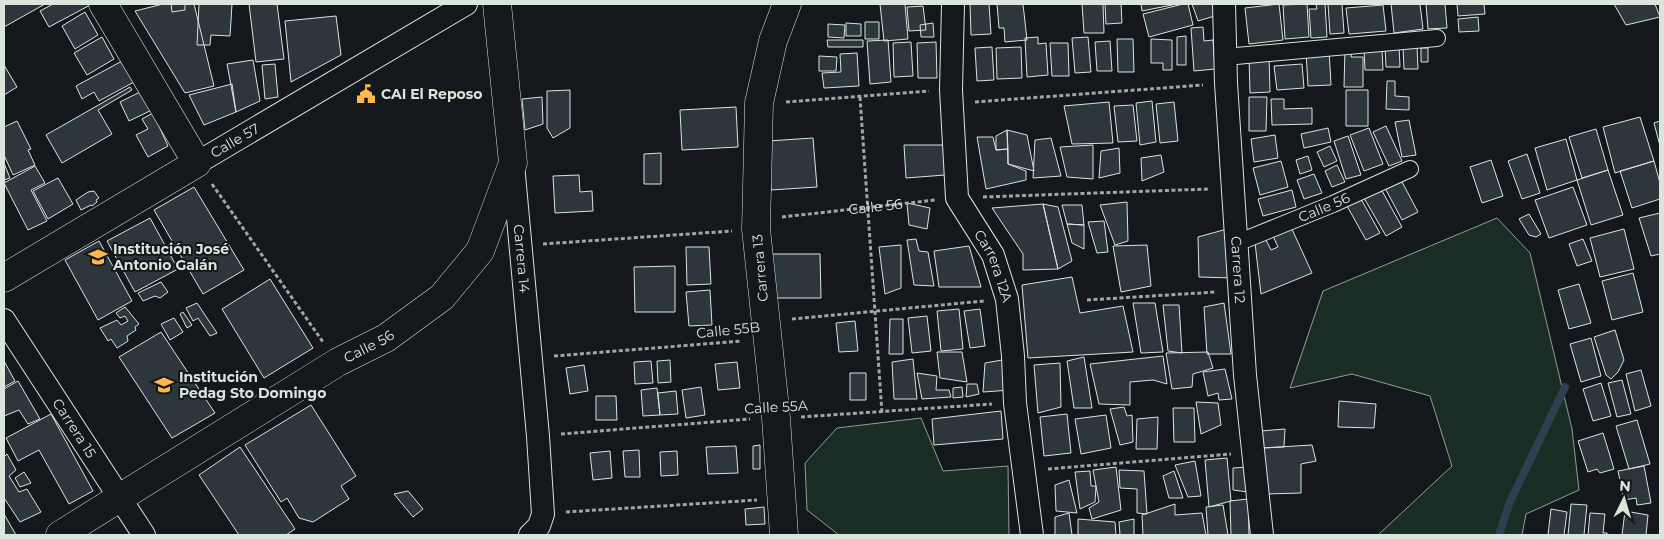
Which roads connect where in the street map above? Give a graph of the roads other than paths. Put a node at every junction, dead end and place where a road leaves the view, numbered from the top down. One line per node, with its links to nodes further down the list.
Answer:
1 (103, 4): 9 (street)
2 (466, 4): 9 (street, Calle 57)
3 (497, 4): 10 (street, Carrera 14)
4 (787, 4): 19 (street, Carrera 13)
5 (953, 4): 20 (street, Carrera 12A)
6 (1224, 4): 8 (street, Carrera 12)
7 (1437, 38): 8 (street)
8 (1225, 57): 12 (street, Carrera 12)
9 (197, 163): 13 (street, Calle 57)
10 (513, 163): 15 (street, Calle 56); 18 (street, Carrera 14)
11 (1410, 169): 12 (street, Calle 56)
12 (1237, 243): 21 (street, Carrera 12)
13 (4, 278)
14 (4, 320): 15 (street, Carrera 15)
15 (120, 497): 16 (street, Calle 56); 17 (street, Carrera 15)
16 (60, 535)
17 (144, 535)
18 (530, 535)
19 (784, 535)
20 (1032, 535)
21 (1262, 535)

